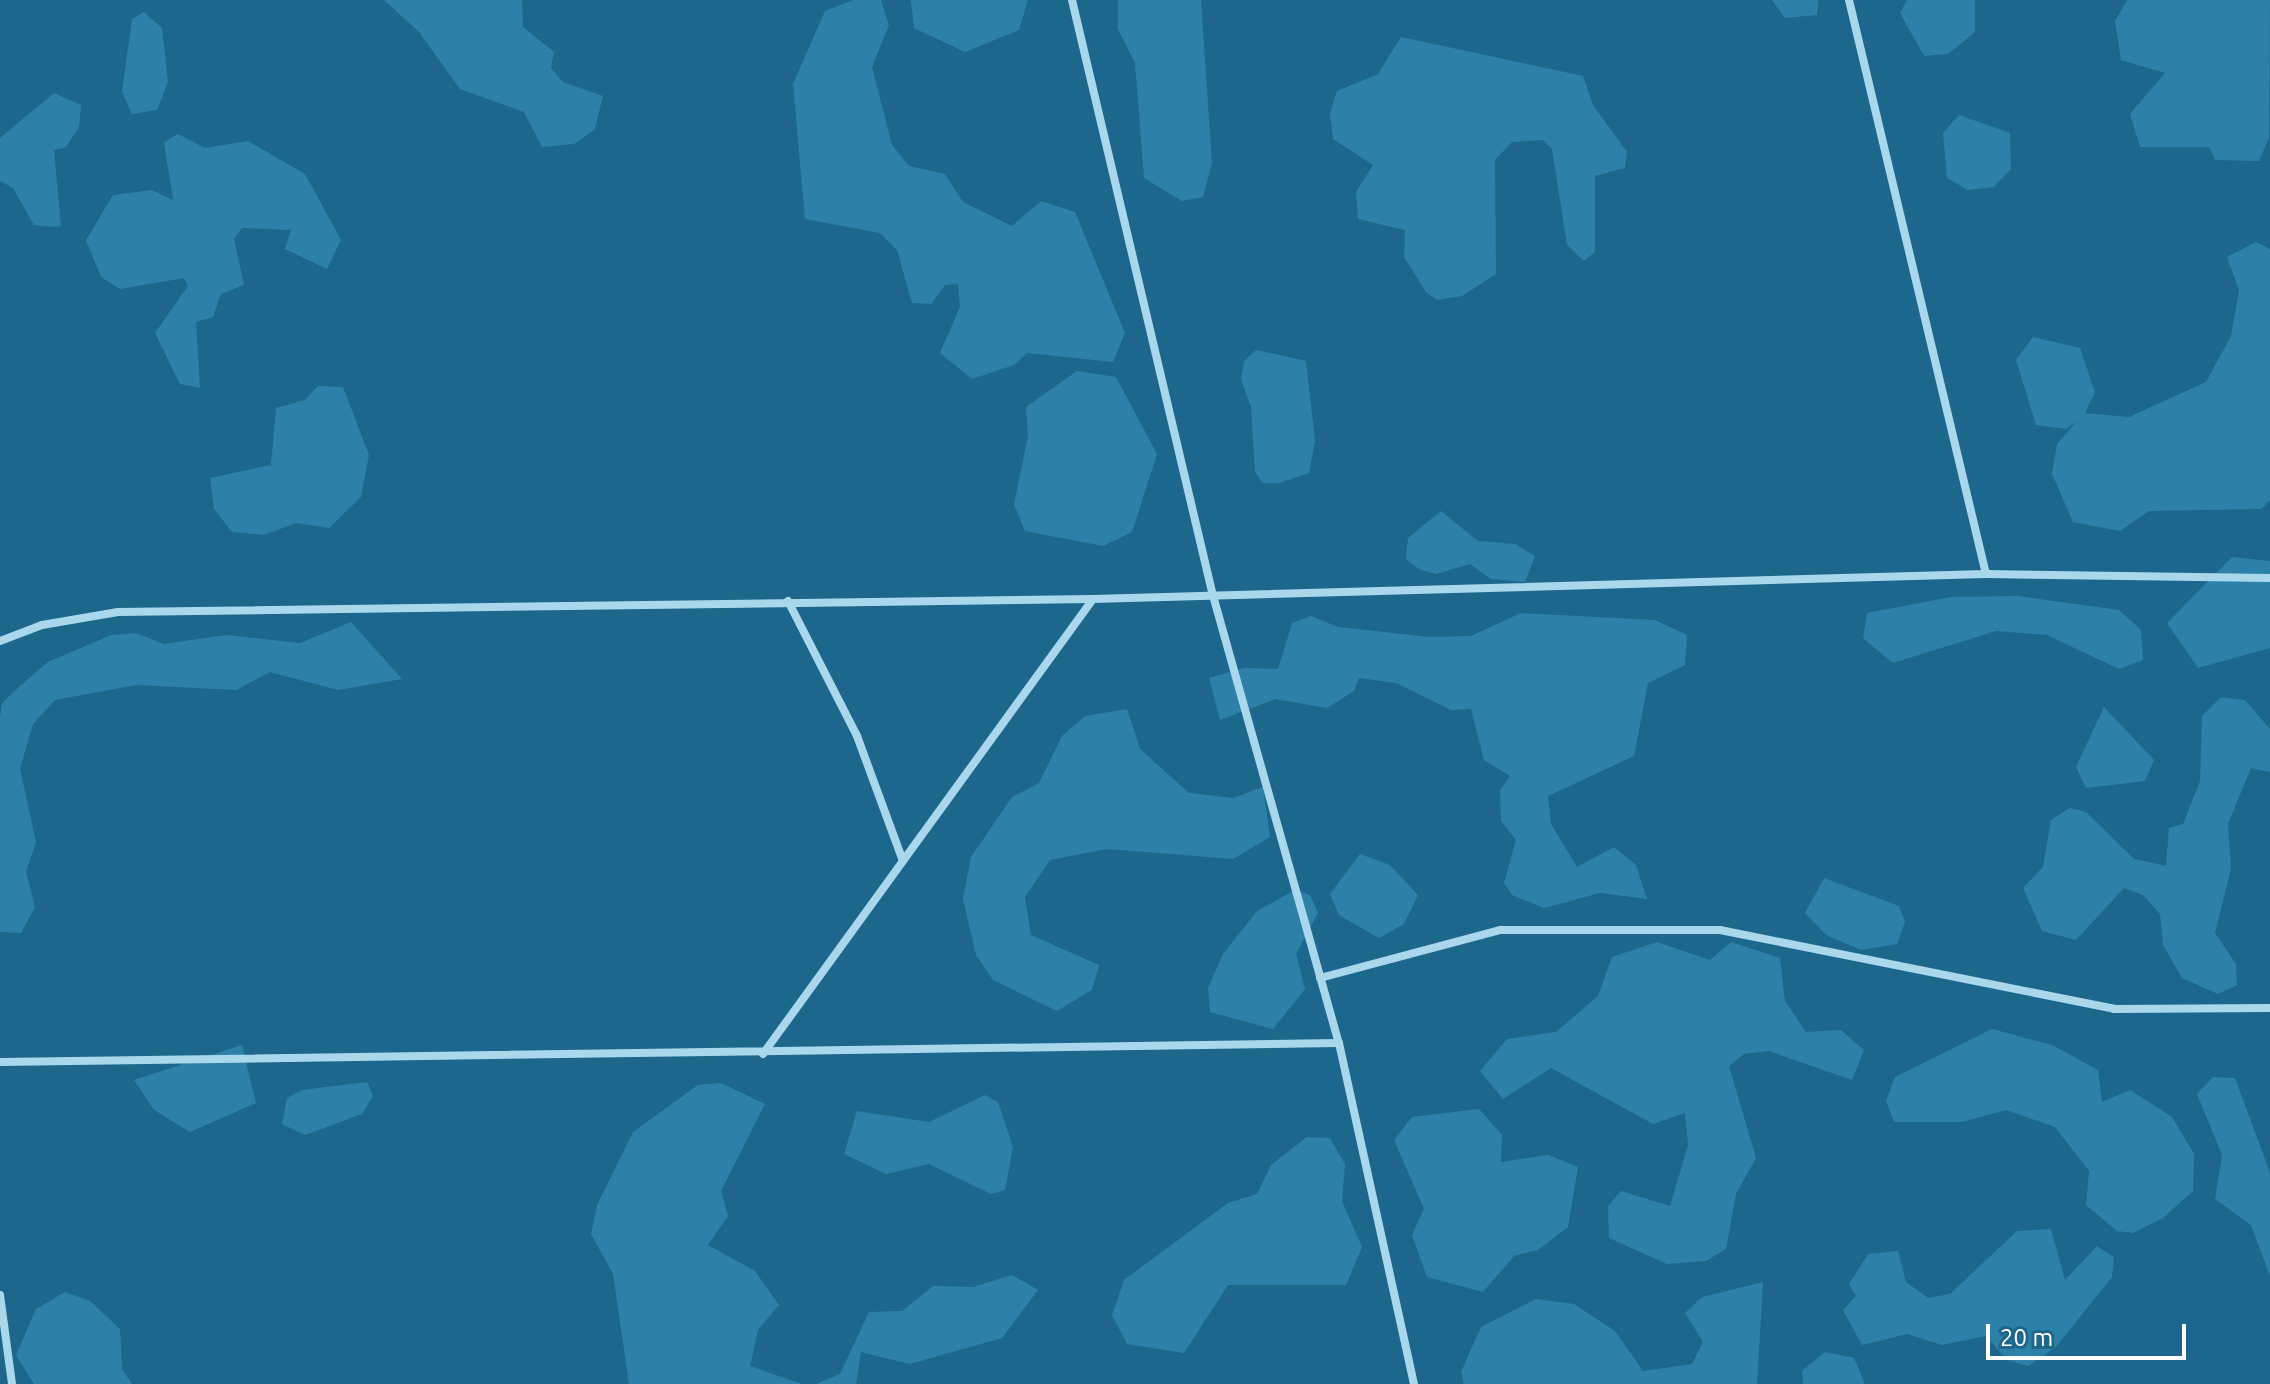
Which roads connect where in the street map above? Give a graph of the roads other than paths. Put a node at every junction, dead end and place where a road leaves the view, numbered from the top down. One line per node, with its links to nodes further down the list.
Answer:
1 (1072, 0): 5 (street)
2 (1849, 0): 3 (street)
3 (1986, 574): 4 (street); 5 (street)
4 (2270, 578)
5 (1212, 592): 6 (street); 10 (street)
6 (1093, 599): 7 (street); 9 (street)
7 (788, 601): 8 (street); 9 (street)
8 (0, 641)
9 (902, 858): 13 (street)
10 (1320, 978): 11 (street); 12 (street)
11 (2270, 1008)
12 (1339, 1043): 13 (street); 17 (street)
13 (763, 1054): 14 (street)
14 (0, 1062)
15 (0, 1295): 16 (street)
16 (12, 1384)
17 (1414, 1384)

